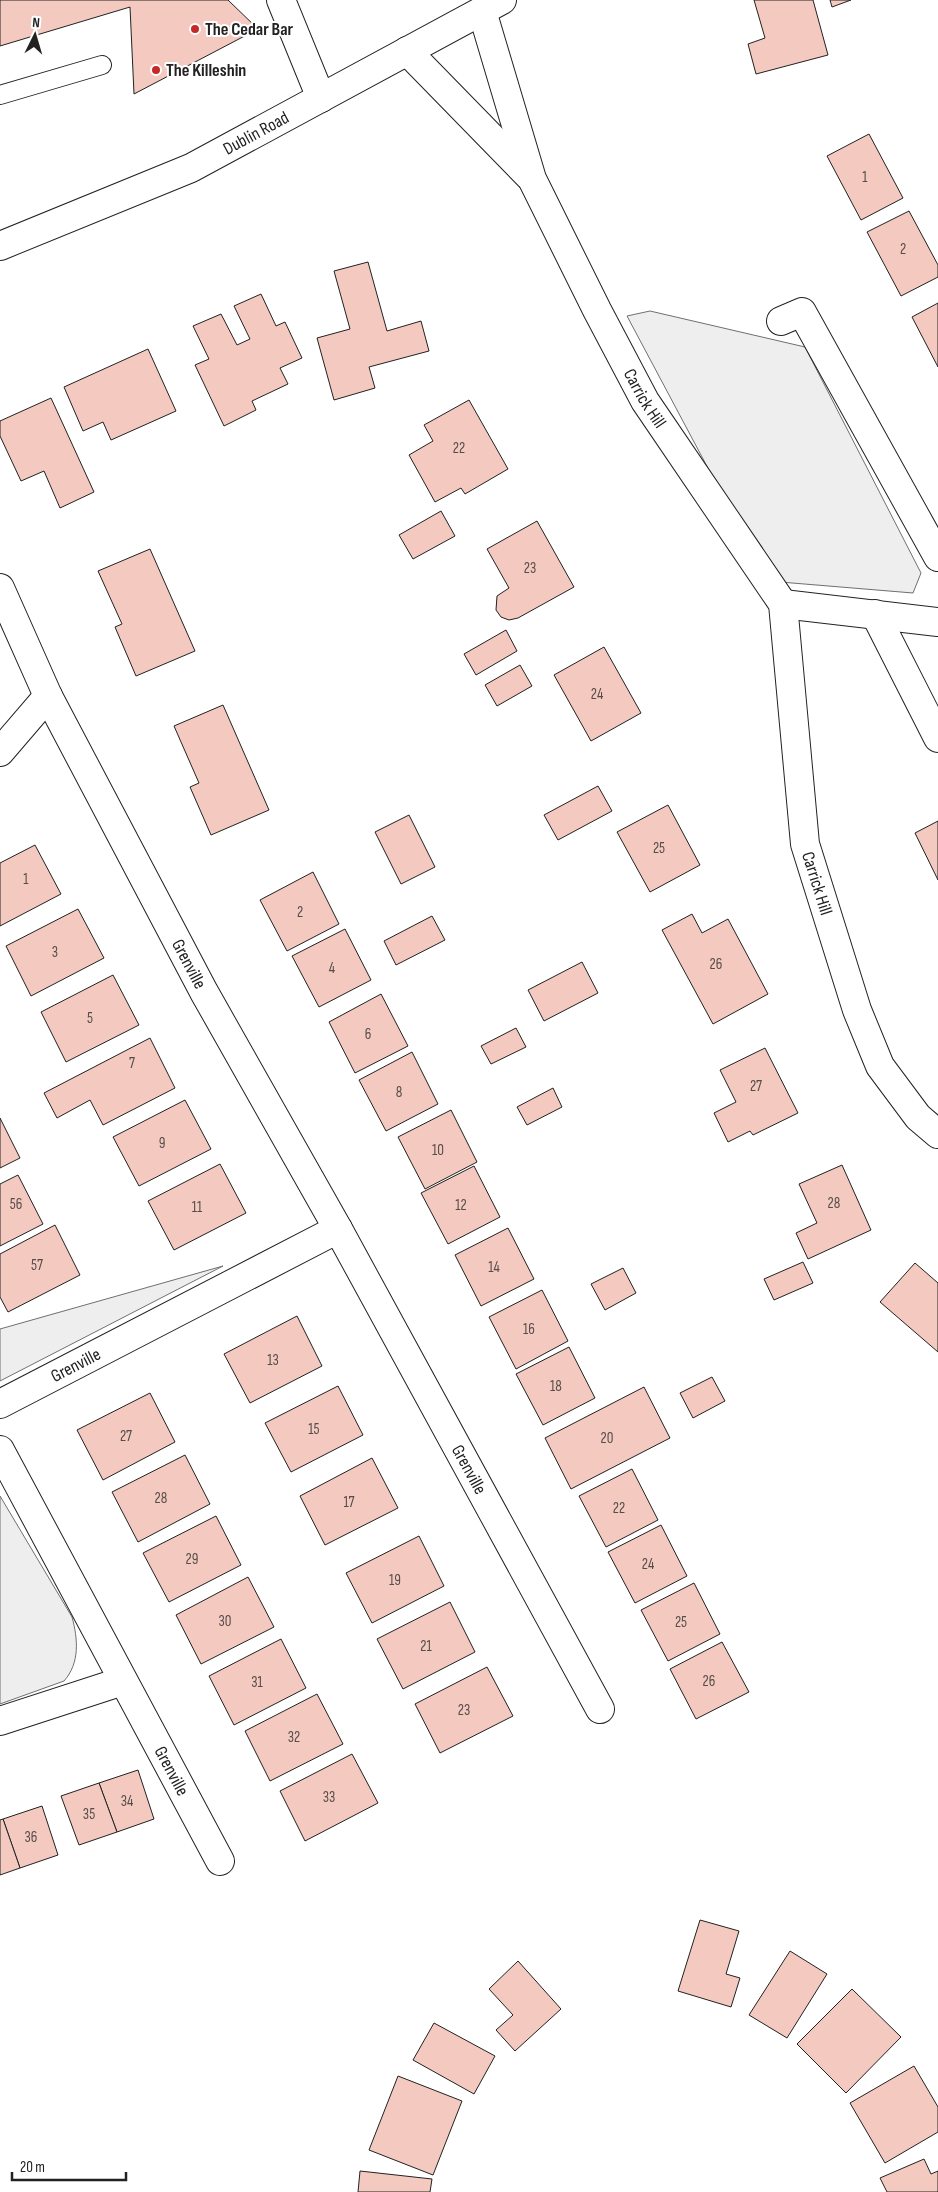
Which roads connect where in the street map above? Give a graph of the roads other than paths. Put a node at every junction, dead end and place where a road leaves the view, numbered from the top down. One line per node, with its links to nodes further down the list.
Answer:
1 (281, 0): 6 (street)
2 (492, 5): 3 (street, Dublin Road); 7 (street, Carrick Hill)
3 (407, 51): 6 (street, Dublin Road); 7 (street, Carrick Hill)
4 (102, 65): 5 (lane)
5 (0, 95)
6 (321, 98): 8 (street, Dublin Road)
7 (532, 179): 12 (street, Carrick Hill)
8 (0, 246)
9 (781, 321): 10 (street)
10 (938, 557)
11 (0, 588): 15 (street, Grenville)
12 (783, 604): 13 (street); 18 (street, Carrick Hill)
13 (875, 614): 14 (street); 16 (street)
14 (938, 622)
15 (48, 696): 17 (street); 19 (street, Grenville)
16 (938, 738)
17 (0, 752)
18 (938, 1134)
19 (338, 1229): 20 (street, Grenville); 23 (street, Grenville)
20 (0, 1404)
21 (0, 1450): 22 (street, Grenville)
22 (123, 1681): 24 (street); 25 (street, Grenville)
23 (600, 1709)
24 (0, 1721)
25 (220, 1861)

